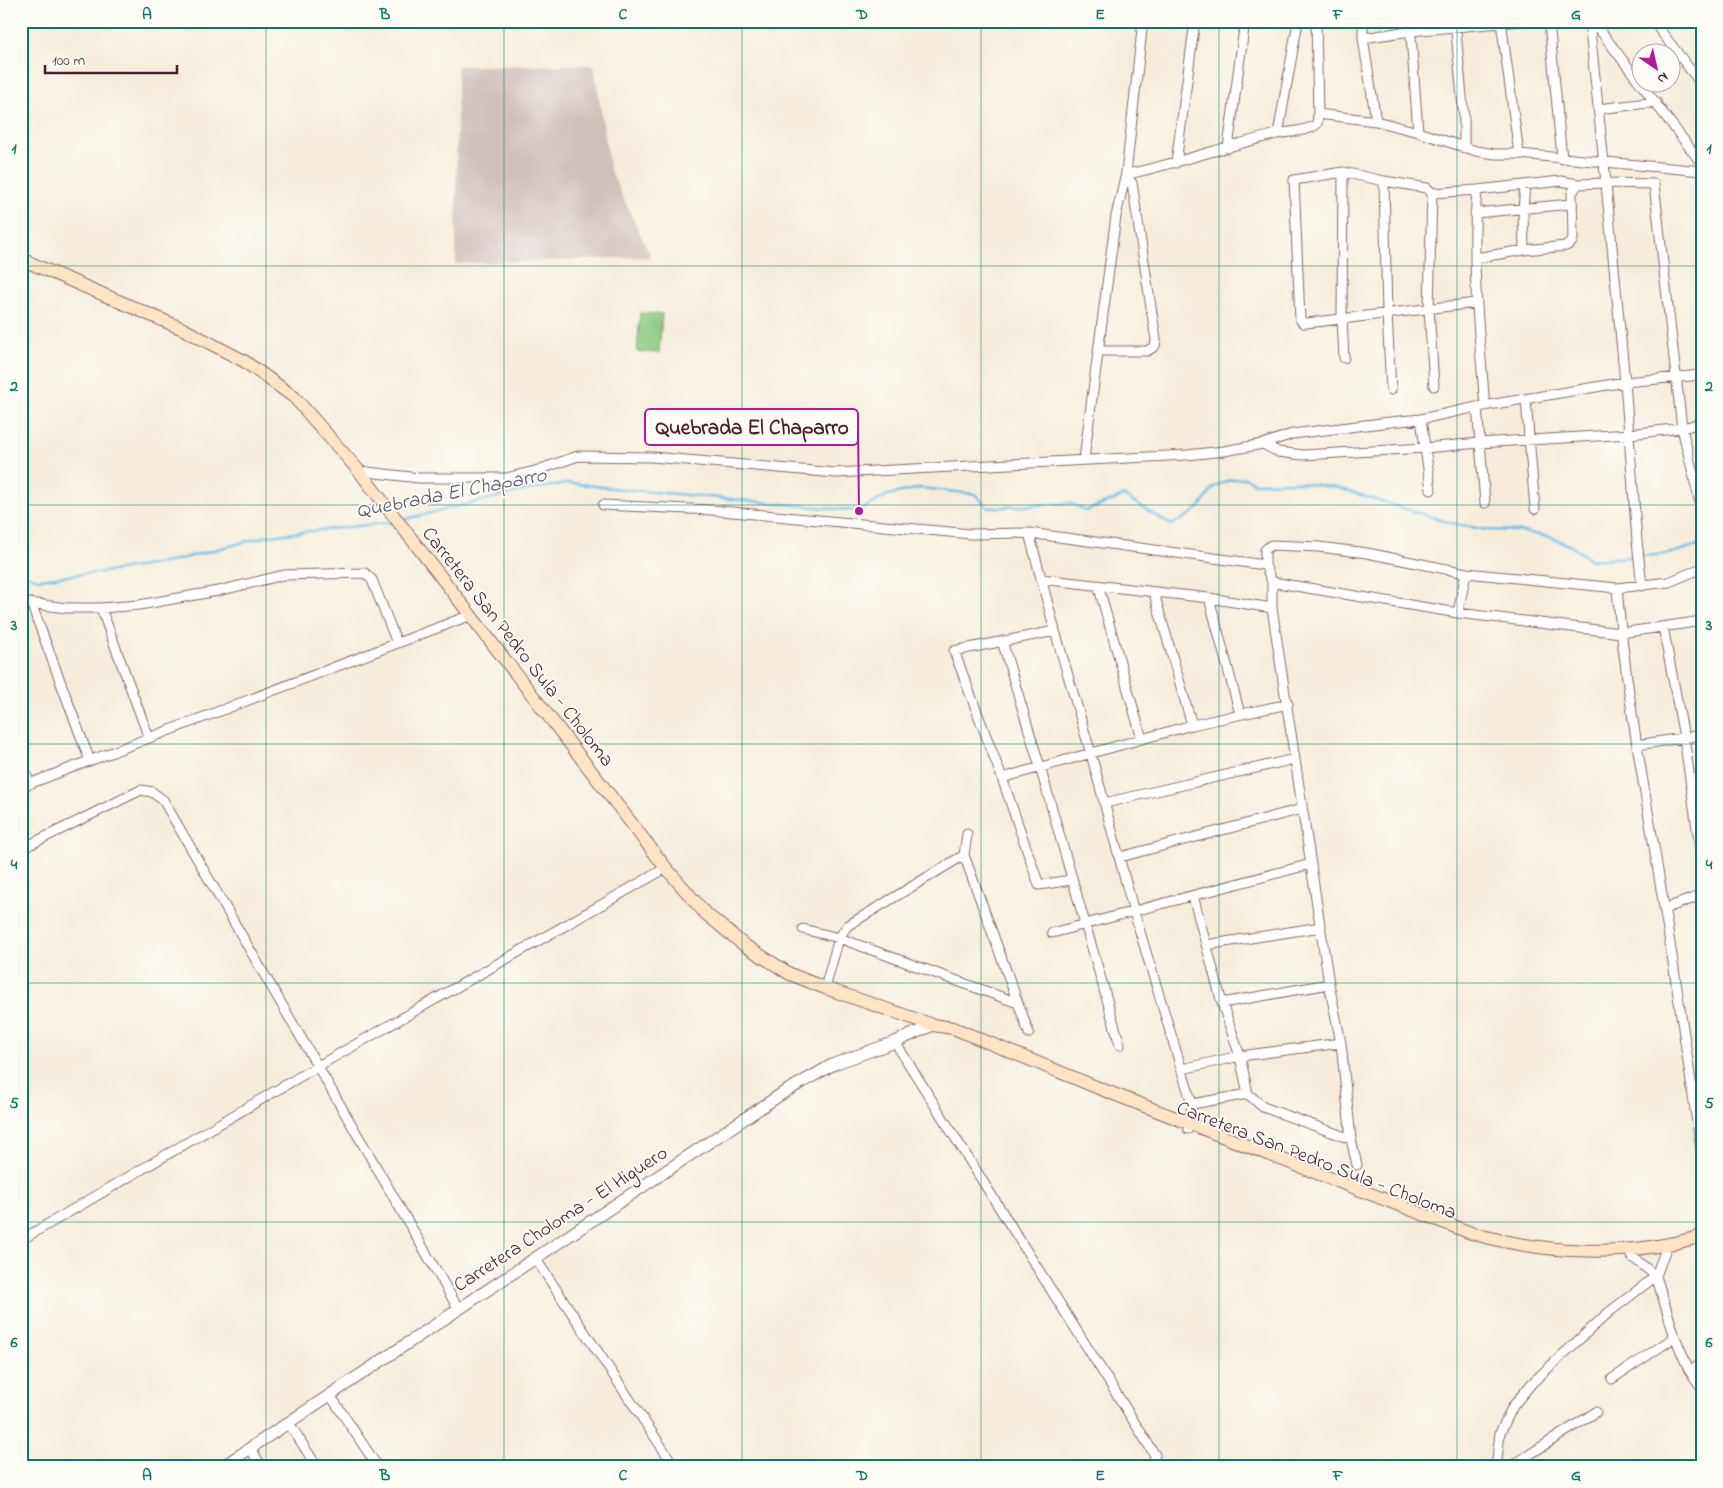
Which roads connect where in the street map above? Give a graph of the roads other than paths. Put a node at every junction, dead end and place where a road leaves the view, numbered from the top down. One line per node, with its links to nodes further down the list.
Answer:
1 (1143, 21): 32 (street)
2 (1195, 21): 27 (street)
3 (1245, 21): 23 (street)
4 (1298, 21): 22 (street)
5 (1316, 21): 19 (street)
6 (1363, 21): 15 (street)
7 (1410, 21): 14 (street)
8 (1522, 21): 11 (street)
9 (1549, 21): 26 (street)
10 (1652, 21): 16 (street)
11 (1501, 22): 13 (street); 25 (street)
12 (1589, 22): 17 (street); 18 (street)
13 (1455, 25): 14 (street); 24 (street)
14 (1410, 31): 15 (street); 21 (street)
15 (1363, 38): 20 (street)
16 (1702, 85)
17 (1656, 102): 18 (street); 29 (street)
18 (1598, 109): 28 (street)
19 (1318, 114): 20 (street); 22 (street)
20 (1376, 121): 21 (street)
21 (1418, 132): 24 (street)
22 (1278, 134): 23 (street)
23 (1228, 148): 27 (street)
24 (1464, 148): 25 (street)
25 (1519, 154): 26 (street)
26 (1562, 159): 28 (street)
27 (1176, 163): 32 (street)
28 (1604, 163): 30 (street); 35 (street)
29 (1702, 164)
30 (1702, 171)
31 (1343, 172): 33 (street); 49 (street); 49 (street)
32 (1126, 173): 34 (street)
33 (1384, 181): 39 (street); 48 (street)
34 (1124, 183): 50 (street); 50 (street)
35 (1606, 183): 36 (street); 53 (street); 54 (street)
36 (1578, 184): 37 (street); 40 (street)
37 (1525, 185): 38 (street); 41 (street)
38 (1477, 190): 39 (street); 42 (street)
39 (1432, 192): 47 (street)
40 (1571, 204): 41 (street); 43 (street)
41 (1523, 209): 42 (street); 43 (street)
42 (1475, 213): 44 (street)
43 (1524, 250): 44 (street)
44 (1475, 258): 46 (street)
45 (21, 259): 68 (main road, Carretera San Pedro Sula - Choloma)
46 (1476, 303): 47 (street); 58 (street)
47 (1429, 308): 48 (street); 55 (street)
48 (1387, 314): 49 (street); 56 (street)
49 (1342, 318): 51 (street)
50 (1099, 351): 67 (street)
51 (1344, 358)
52 (1702, 375): 53 (street)
53 (1676, 379): 54 (street); 61 (street)
54 (1625, 382): 57 (street); 62 (street)
55 (1434, 386)
56 (1391, 390)
57 (1526, 400): 58 (street); 63 (street)
58 (1481, 407): 59 (street); 64 (street)
59 (1421, 419): 65 (street); 66 (street)
60 (1702, 423): 61 (street)
61 (1682, 428): 62 (street); 73 (street)
62 (1630, 434): 63 (street); 81 (street)
63 (1528, 440): 64 (street); 72 (street)
64 (1479, 443): 66 (street); 70 (street)
65 (1263, 444): 66 (street); 67 (street)
66 (1425, 448): 69 (street)
67 (1084, 459): 68 (street)
68 (359, 471): 89 (main road, Carretera San Pedro Sula - Choloma)
69 (1431, 490)
70 (1485, 503)
71 (603, 505): 74 (street)
72 (1535, 509)
73 (1702, 511)
74 (1029, 533): 75 (street); 78 (street)
75 (1265, 564): 77 (street); 79 (street)
76 (1702, 568): 81 (street)
77 (1466, 573): 82 (street); 88 (street)
78 (1041, 579): 80 (street); 92 (street)
79 (1272, 582): 87 (street); 88 (street)
80 (1098, 585): 83 (street); 102 (street)
81 (1642, 586): 82 (street)
82 (1617, 588): 93 (street)
83 (1154, 592): 84 (street); 98 (street)
84 (1209, 598): 87 (street); 97 (street)
85 (26, 602): 86 (street); 106 (street)
86 (101, 608): 95 (street); 101 (street)
87 (1272, 608): 96 (street)
88 (1458, 613): 93 (street)
89 (471, 615): 95 (street); 119 (main road, Carretera San Pedro Sula - Choloma)
90 (1702, 622): 91 (street)
91 (1663, 627): 93 (street); 100 (street)
92 (1054, 631): 94 (street); 104 (street)
93 (1621, 633): 103 (street)
94 (1002, 640): 108 (street); 109 (street)
95 (397, 643): 101 (street)
96 (1288, 704): 97 (street); 105 (street)
97 (1240, 714): 98 (street)
98 (1192, 725): 102 (street)
99 (1702, 735): 100 (street)
100 (1684, 737): 103 (street); 117 (street)
101 (149, 738): 106 (street)
102 (1142, 739): 104 (street)
103 (1637, 745): 123 (street)
104 (1091, 754): 108 (street); 111 (street)
105 (1295, 759): 111 (street); 112 (street)
106 (90, 761): 110 (street)
107 (21, 762): 110 (street)
108 (1040, 767): 109 (street); 120 (street)
109 (1002, 778): 120 (street)
110 (26, 786)
111 (1105, 803): 116 (street)
112 (1302, 810): 116 (street); 118 (street)
113 (967, 834): 115 (street)
114 (21, 850): 141 (street)
115 (964, 855): 129 (street); 133 (street)
116 (1120, 857): 124 (street)
117 (1702, 863)
118 (1311, 864): 122 (street); 126 (street)
119 (666, 868): 132 (main road, Carretera San Pedro Sula - Choloma); 141 (street)
120 (1071, 880): 125 (street)
121 (1702, 895): 123 (street)
122 (1193, 896): 124 (street); 130 (street)
123 (1664, 908): 147 (street)
124 (1134, 912): 125 (street); 142 (street)
125 (1084, 925): 128 (street); 139 (street)
126 (1321, 927): 130 (street); 131 (street)
127 (803, 929): 129 (street)
128 (1052, 933)
129 (839, 938): 132 (street); 133 (street)
130 (1206, 945): 134 (street)
131 (1329, 984): 134 (street); 138 (street)
132 (825, 988): 135 (main road, Carretera San Pedro Sula - Choloma)
133 (1018, 1003): 136 (street)
134 (1222, 1003): 140 (street)
135 (933, 1025): 137 (street, Carretera Choloma - El Higuero); 145 (main road, Carretera San Pedro Sula - Choloma)
136 (1030, 1033)
137 (895, 1042): 154 (street, Carretera Choloma - El Higuero); 171 (street)
138 (1341, 1043): 140 (street); 146 (street)
139 (1120, 1045)
140 (1240, 1056): 142 (street); 143 (street)
141 (318, 1066): 150 (street); 156 (street)
142 (1182, 1069): 144 (street)
143 (1248, 1094): 144 (street); 146 (street)
144 (1192, 1104): 145 (street)
145 (1188, 1126): 149 (main road, Carretera San Pedro Sula - Choloma); 153 (main road, Carretera San Pedro Sula - Choloma)
146 (1351, 1139): 148 (street)
147 (1702, 1154)
148 (1357, 1165)
149 (1702, 1236)
150 (21, 1240)
151 (1702, 1242): 152 (main road, Carretera San Pedro Sula - Choloma)
152 (1666, 1251): 153 (main road, Carretera San Pedro Sula - Choloma); 155 (street)
153 (1631, 1256): 155 (street)
154 (535, 1258): 156 (street, Carretera Choloma - El Higuero); 170 (street)
155 (1656, 1276): 157 (street); 172 (street)
156 (458, 1308): 162 (street, Carretera Choloma - El Higuero)
157 (1675, 1337): 159 (street); 160 (street)
158 (1702, 1365): 159 (street)
159 (1689, 1370): 161 (street)
160 (1612, 1379)
161 (1702, 1388)
162 (330, 1394): 164 (street, Carretera Choloma - El Higuero); 169 (street)
163 (1596, 1412): 173 (street)
164 (289, 1423): 165 (street, Carretera Choloma - El Higuero); 168 (street)
165 (250, 1448): 166 (street, Carretera Choloma - El Higuero); 167 (street)
166 (222, 1467)
167 (262, 1467)
168 (317, 1467)
169 (378, 1467)
170 (675, 1467)
171 (1152, 1467)
172 (1498, 1467)
173 (1510, 1467)

